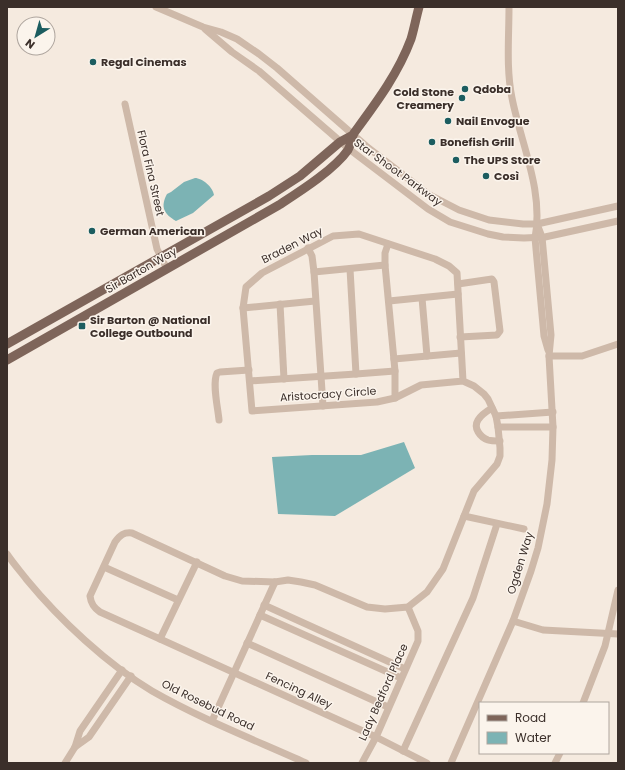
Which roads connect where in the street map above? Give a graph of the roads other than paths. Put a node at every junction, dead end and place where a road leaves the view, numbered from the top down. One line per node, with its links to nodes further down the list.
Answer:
1 (156, 7): 4 (street, Star Shoot Parkway)
2 (419, 7): 6 (main road, Sir Barton Way)
3 (510, 7): 11 (street, Ogden Way)
4 (203, 27): 6 (street, Star Shoot Parkway); 7 (street, Star Shoot Parkway)
5 (125, 104): 15 (street, Flora Fina Street)
6 (353, 135): 7 (main road, Sir Barton Way); 8 (main road, Sir Barton Way); 11 (street, Star Shoot Parkway)
7 (340, 142): 8 (street, Star Shoot Parkway); 15 (main road, Sir Barton Way)
8 (349, 149): 12 (street, Star Shoot Parkway); 17 (main road, Sir Barton Way)
9 (618, 206): 11 (street, Star Shoot Parkway)
10 (618, 221): 12 (street, Star Shoot Parkway)
11 (537, 224): 12 (street, Ogden Way)
12 (538, 238): 32 (street, Ogden Way)
13 (388, 244): 14 (street, Braden Way); 16 (street); 20 (street, Braden Way)
14 (308, 248): 19 (street); 26 (street, Braden Way)
15 (161, 258): 17 (street, Flora Fina Street); 28 (main road, Sir Barton Way)
16 (385, 265): 18 (street); 24 (street)
17 (167, 269): 34 (main road, Sir Barton Way)
18 (350, 269): 19 (street); 37 (street)
19 (314, 272): 23 (street)
20 (458, 284): 21 (street, Braden Way); 27 (street)
21 (458, 294): 22 (street); 27 (street, Braden Way)
22 (422, 298): 24 (street); 31 (street)
23 (315, 301): 25 (street); 38 (street)
24 (389, 301): 33 (street)
25 (280, 304): 26 (street); 39 (street)
26 (244, 308): 35 (street, Braden Way)
27 (460, 337): 30 (street, Braden Way)
28 (7, 344)
29 (617, 347): 32 (street)
30 (461, 352): 31 (street); 41 (street, Braden Way)
31 (427, 356): 33 (street)
32 (549, 356): 46 (street, Ogden Way)
33 (394, 359): 36 (street)
34 (7, 360)
35 (248, 370): 40 (street, Braden Way); 48 (street)
36 (395, 371): 37 (street); 42 (street)
37 (356, 374): 38 (street)
38 (322, 377): 39 (street); 43 (street)
39 (284, 379): 40 (street)
40 (250, 381): 45 (street, Braden Way)
41 (463, 381): 42 (street, Aristocracy Circle); 44 (street)
42 (395, 398): 43 (street, Aristocracy Circle)
43 (323, 406): 45 (street, Aristocracy Circle)
44 (492, 408): 47 (street); 51 (street)
45 (252, 411)
46 (553, 412): 47 (street); 49 (street, Ogden Way)
47 (496, 416): 50 (street)
48 (219, 420)
49 (553, 427): 50 (street); 64 (street, Ogden Way)
50 (498, 428): 51 (street)
51 (500, 442): 52 (street)
52 (464, 516): 53 (street); 62 (street)
53 (497, 524): 54 (street); 79 (street)
54 (524, 529)
55 (7, 554): 70 (street, Old Rosebud Road)
56 (197, 562): 57 (street); 58 (street); 60 (street)
57 (104, 567): 60 (street); 67 (street)
58 (275, 582): 61 (street); 62 (street)
59 (618, 590): 65 (street)
60 (178, 600): 67 (street)
61 (264, 605): 63 (street); 69 (street)
62 (408, 606): 69 (street, Lady Bedford Place)
63 (260, 615): 68 (street); 73 (street)
64 (513, 621): 65 (street); 85 (street, Ogden Way)
65 (607, 634): 66 (street); 74 (street)
66 (618, 634)
67 (160, 638): 71 (street, Fencing Alley)
68 (248, 643): 71 (street); 75 (street)
69 (405, 669): 73 (street, Lady Bedford Place)
70 (122, 670): 72 (street, Old Rosebud Road); 78 (street)
71 (234, 672): 76 (street); 77 (street, Fencing Alley)
72 (131, 676): 76 (street, Old Rosebud Road); 78 (street)
73 (401, 678): 75 (street, Lady Bedford Place)
74 (583, 702)
75 (388, 706): 77 (street, Lady Bedford Place)
76 (212, 721): 83 (street, Old Rosebud Road)
77 (376, 737): 79 (street, Fencing Alley); 84 (street, Lady Bedford Place)
78 (75, 747): 82 (street)
79 (403, 751): 81 (street, Fencing Alley)
80 (560, 754): 86 (street)
81 (428, 762)
82 (65, 763)
83 (306, 763)
84 (362, 763)
85 (451, 763)
86 (555, 763)

